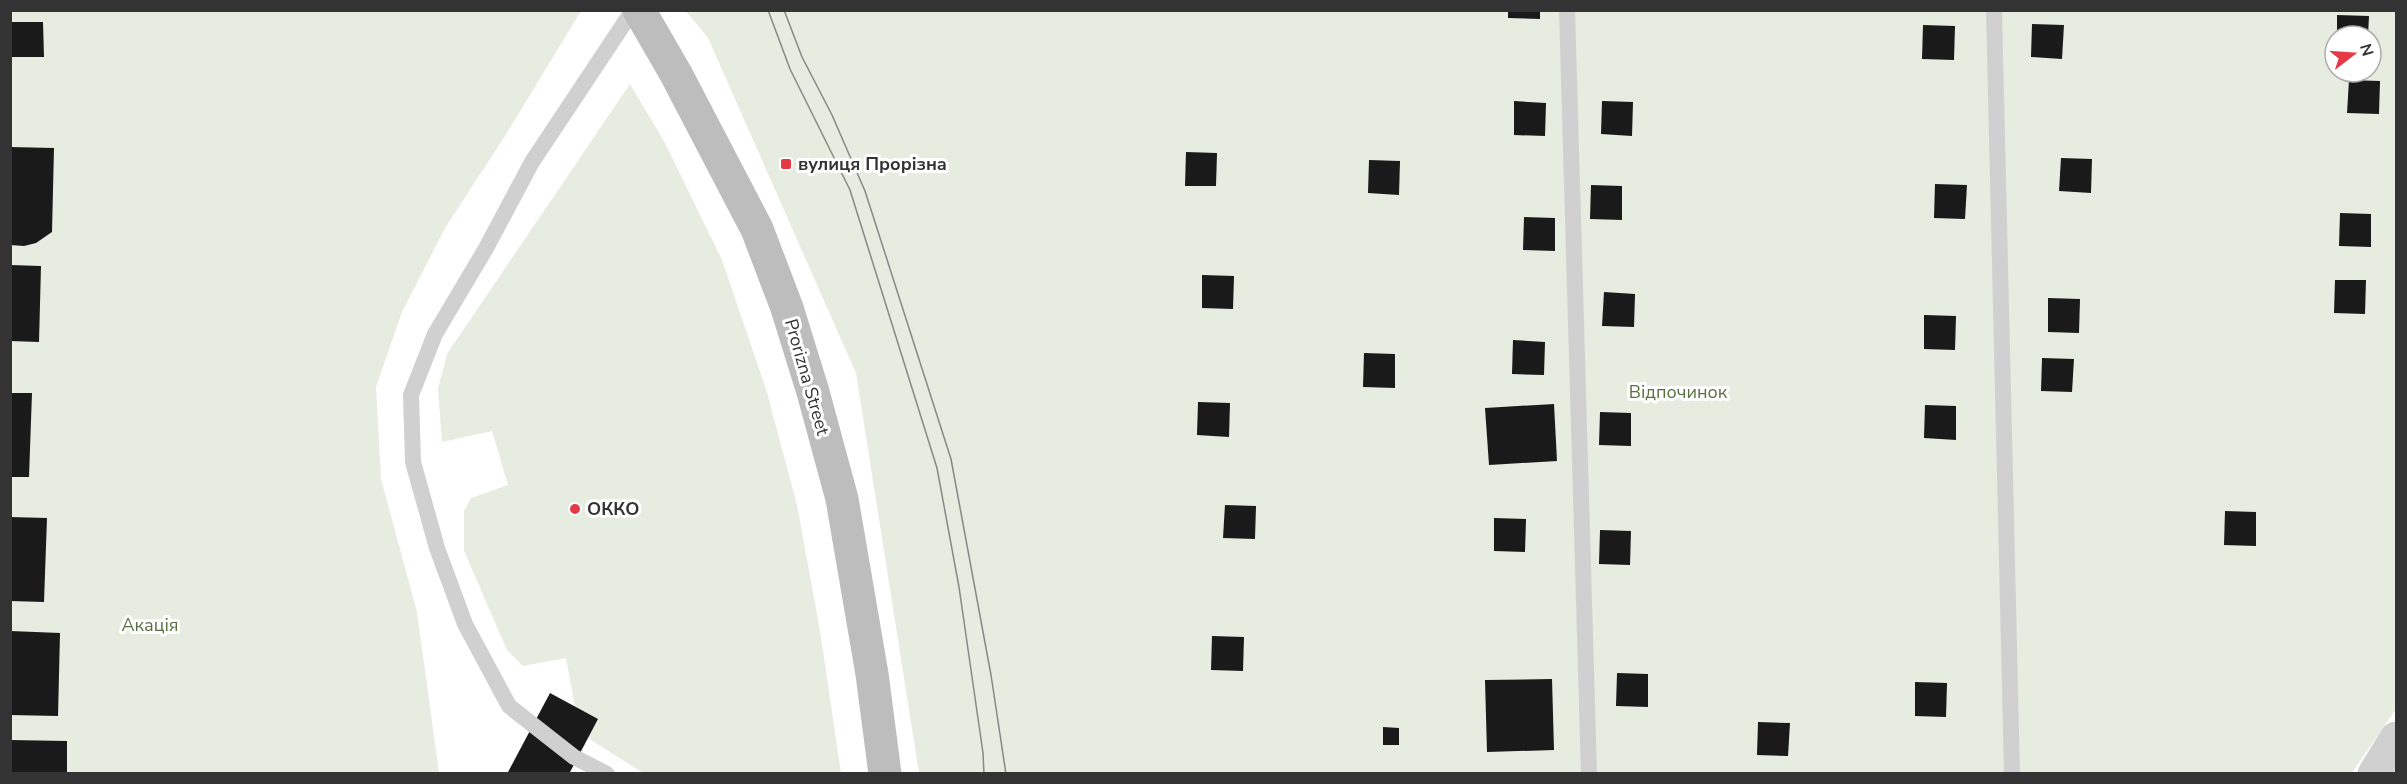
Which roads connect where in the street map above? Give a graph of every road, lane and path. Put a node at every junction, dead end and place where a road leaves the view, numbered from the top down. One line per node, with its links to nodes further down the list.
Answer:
1 (633, 10): 6 (lane)
2 (639, 10): 7 (main road, Prorizna Street)
3 (1567, 10): 8 (lane)
4 (1994, 10): 9 (lane)
5 (2397, 738): 10 (street)
6 (608, 774)
7 (885, 774)
8 (1589, 774)
9 (2012, 774)
10 (2374, 774)

